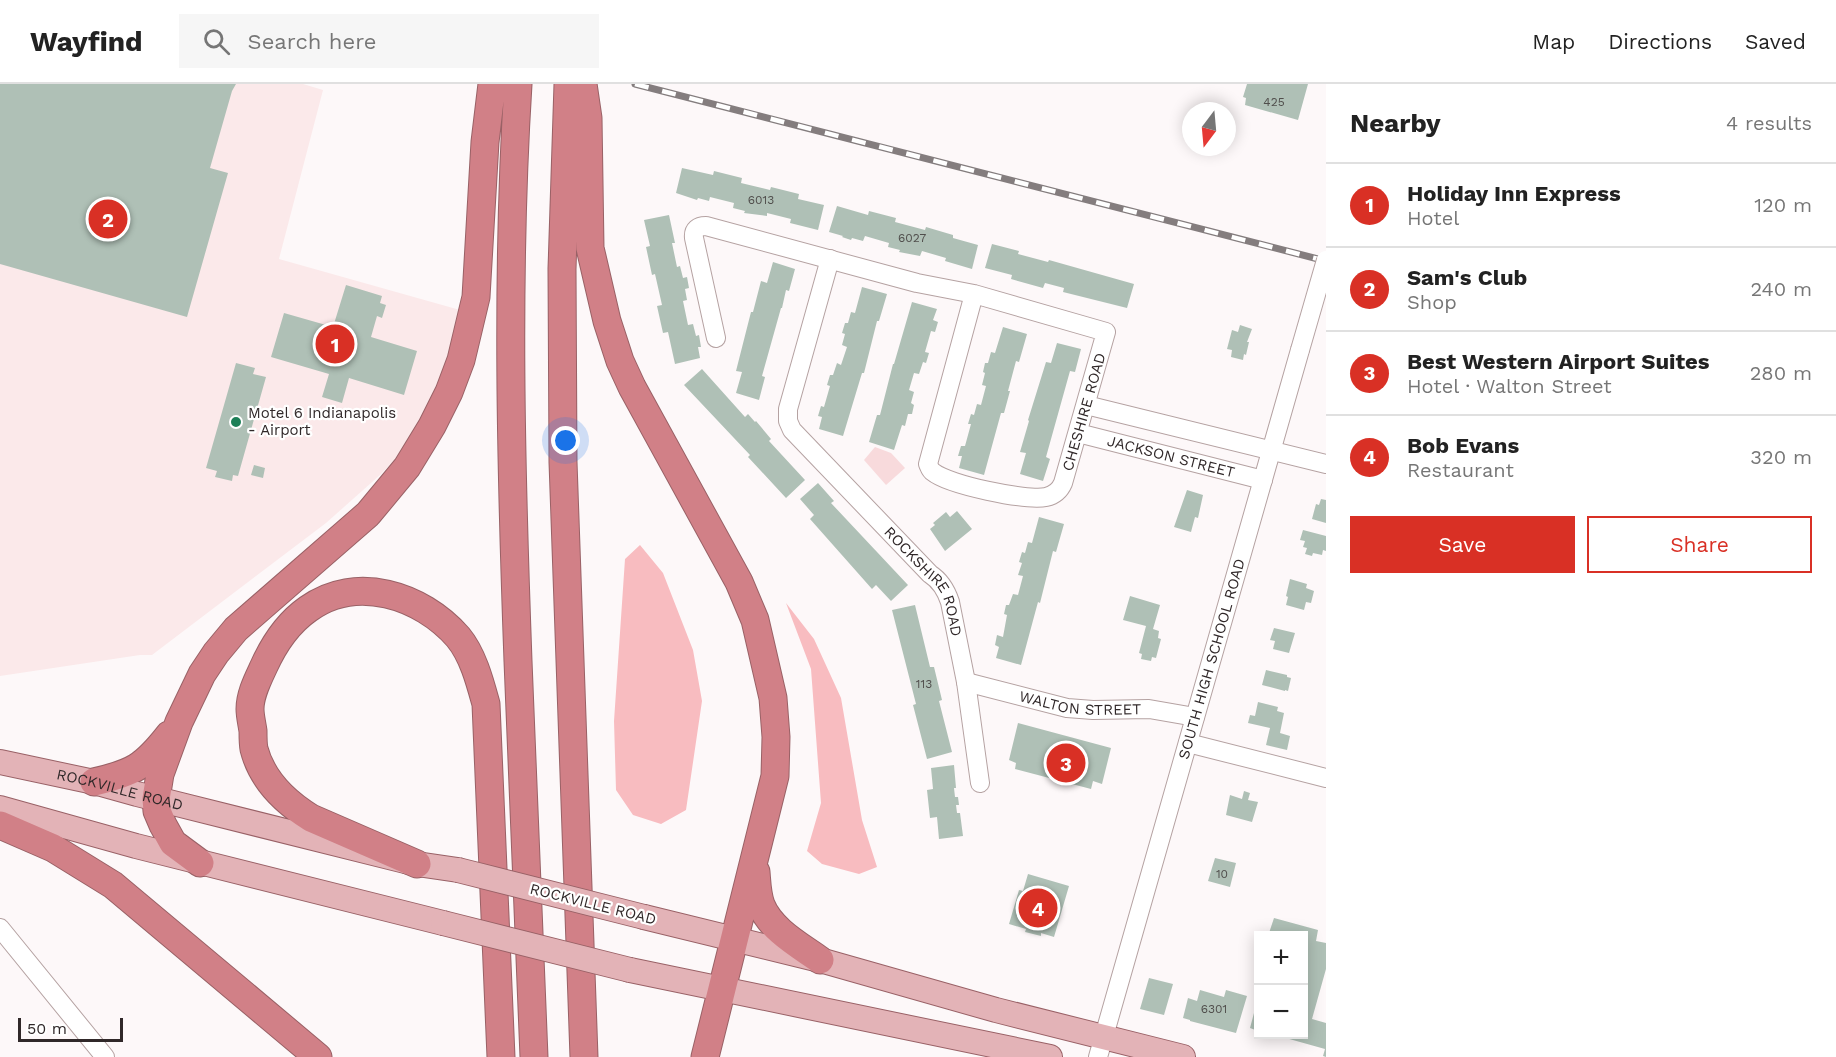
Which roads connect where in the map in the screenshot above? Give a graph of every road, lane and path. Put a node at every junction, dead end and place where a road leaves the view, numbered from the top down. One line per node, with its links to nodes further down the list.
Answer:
1 (568, 84): 4 (highway)
2 (583, 84): 4 (highway)
3 (504, 93): 16 (highway); 36 (highway)
4 (577, 117): 25 (highway); 37 (highway)
5 (830, 259): 7 (street, CHESHIRE ROAD); 8 (street, CHESHIRE ROAD); 14 (street, ROCKSHIRE ROAD)
6 (1326, 260): 11 (street, SOUTH HIGH SCHOOL ROAD, bridge)
7 (974, 294): 9 (street, CHESHIRE ROAD); 10 (street, CHESHIRE ROAD)
8 (716, 338)
9 (1086, 405): 10 (street, CHESHIRE ROAD); 11 (street)
10 (1078, 433): 13 (street, JACKSON STREET)
11 (1272, 450): 12 (street); 13 (street, SOUTH HIGH SCHOOL ROAD)
12 (1326, 464)
13 (1263, 480): 15 (street, SOUTH HIGH SCHOOL ROAD)
14 (966, 682): 15 (street, WALTON STREET); 21 (street, ROCKSHIRE ROAD)
15 (1195, 717): 17 (street, SOUTH HIGH SCHOOL ROAD)
16 (179, 722): 20 (highway); 22 (highway)
17 (1188, 743): 19 (street); 32 (street, SOUTH HIGH SCHOOL ROAD)
18 (0, 762): 20 (main road, ROCKVILLE ROAD)
19 (1326, 778)
20 (94, 782): 22 (main road, ROCKVILLE ROAD)
21 (980, 783)
22 (156, 799): 26 (highway); 27 (main road, ROCKVILLE ROAD)
23 (0, 808): 26 (main road)
24 (0, 825): 34 (highway)
25 (754, 856): 29 (highway); 30 (highway)
26 (200, 863): 31 (main road, bridge)
27 (417, 864): 29 (main road, ROCKVILLE ROAD, bridge); 35 (highway)
28 (0, 928): 33 (street)
29 (734, 940): 30 (main road, ROCKVILLE ROAD); 31 (highway)
30 (820, 960): 32 (main road, ROCKVILLE ROAD)
31 (721, 989): 38 (highway); 39 (main road)
32 (1101, 1047): 40 (main road, ROCKVILLE ROAD)
33 (105, 1057)
34 (318, 1057)
35 (501, 1057)
36 (534, 1057)
37 (584, 1057)
38 (705, 1057)
39 (1050, 1057)
40 (1183, 1057)

